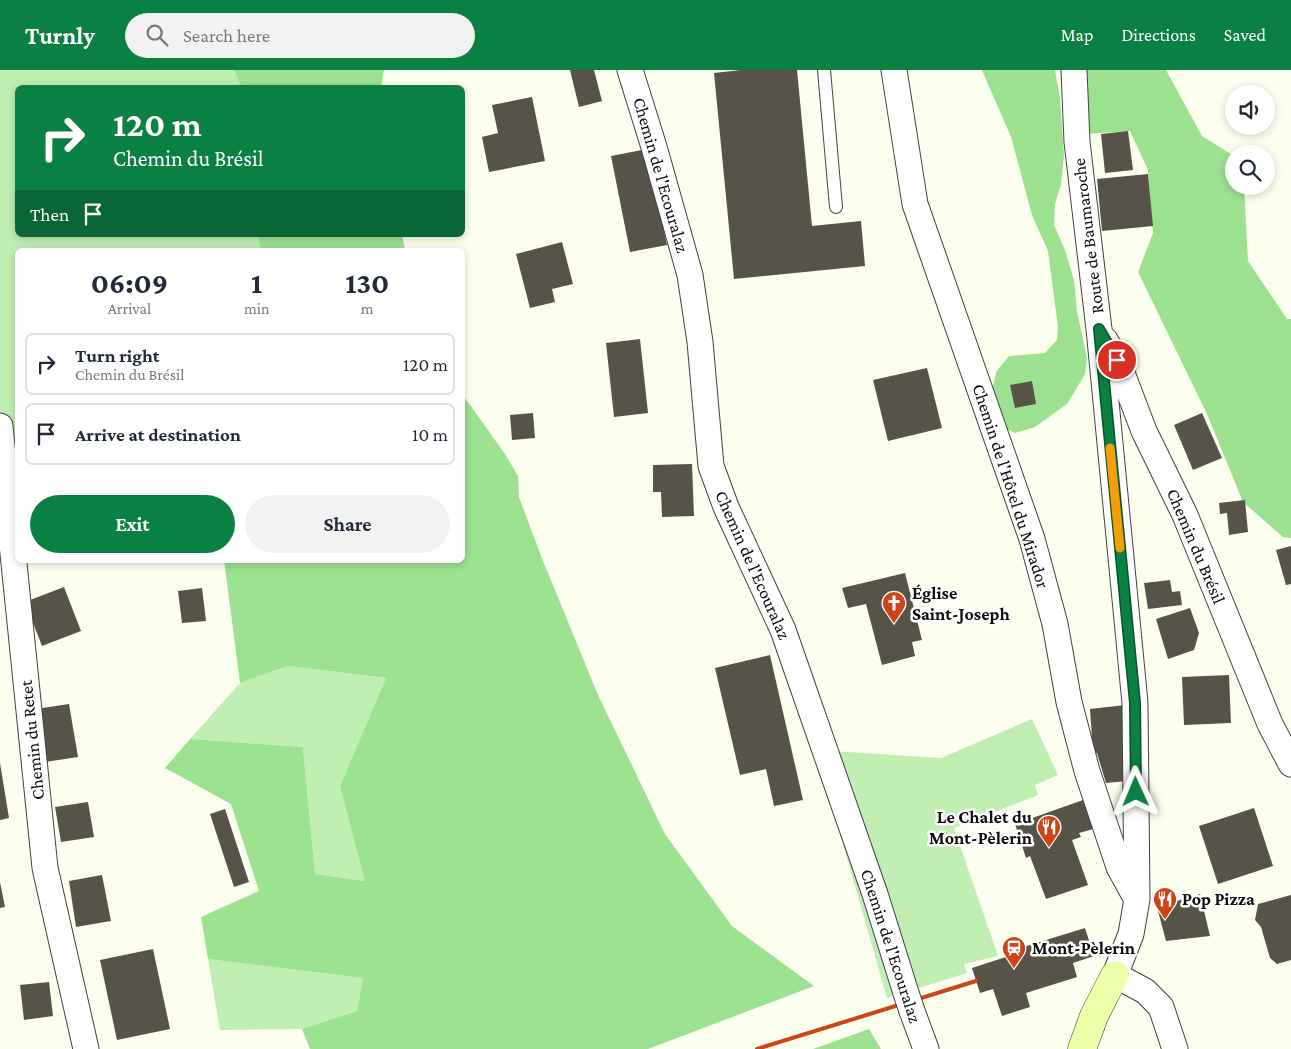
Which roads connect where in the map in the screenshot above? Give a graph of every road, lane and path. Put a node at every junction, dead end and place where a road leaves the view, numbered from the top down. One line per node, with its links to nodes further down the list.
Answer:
1 (630, 70): 12 (street, Chemin de l'Ecouralaz)
2 (824, 70): 5 (lane)
3 (894, 70): 9 (street, Chemin de l'Hôtel du Mirador)
4 (1074, 70): 6 (street, Route de Baumaroche)
5 (836, 207)
6 (1099, 329): 8 (street, Chemin du Brésil); 9 (street, Route de Baumaroche)
7 (0, 426): 11 (street, Chemin du Retet)
8 (1291, 764)
9 (1137, 899): 10 (street, Route de Baumaroche)
10 (1115, 975): 13 (street, Route de Baumaroche); 14 (street)
11 (86, 1049)
12 (926, 1049)
13 (1082, 1049)
14 (1175, 1049)

